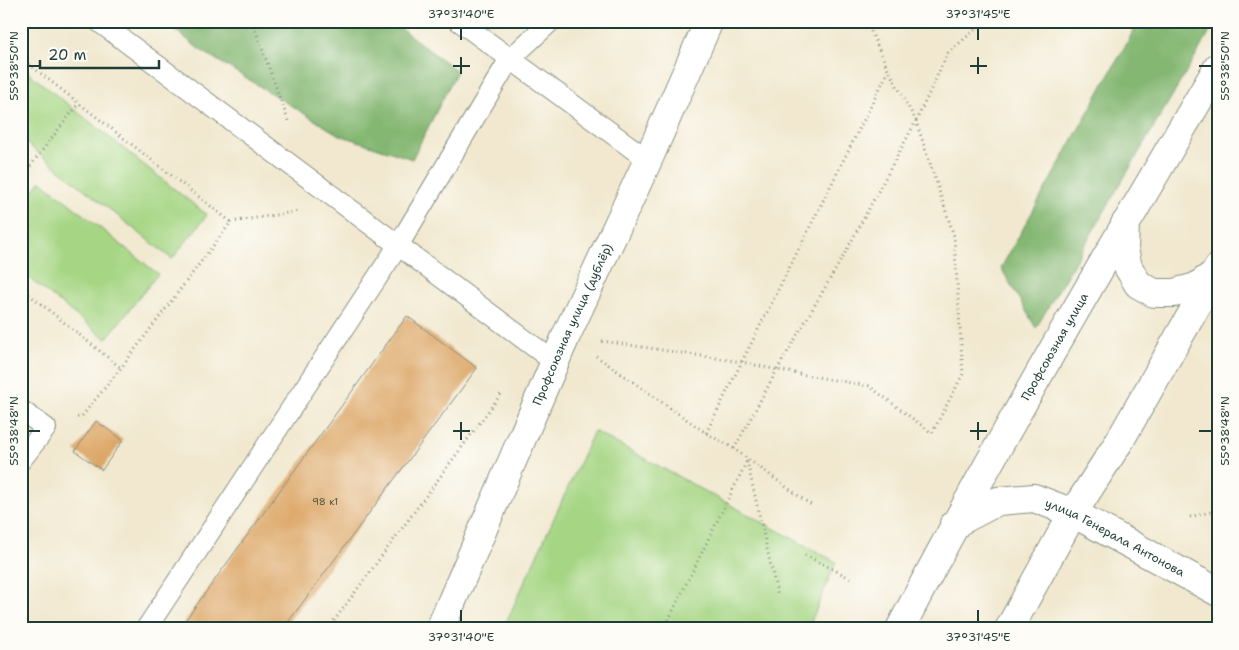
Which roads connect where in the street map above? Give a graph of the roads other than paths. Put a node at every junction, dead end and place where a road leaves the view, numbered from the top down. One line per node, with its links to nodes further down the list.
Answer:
1 (98, 21): 9 (lane)
2 (459, 21): 5 (lane)
3 (551, 21): 5 (lane)
4 (710, 21): 7 (street, Профсоюзная улица (дублёр))
5 (510, 60): 7 (lane); 9 (lane)
6 (1218, 67): 8 (street, Профсоюзная улица)
7 (648, 160): 11 (street, Профсоюзная улица (дублёр))
8 (1125, 224): 10 (street); 15 (street, Профсоюзная улица)
9 (398, 246): 11 (lane); 17 (lane)
10 (1216, 271): 14 (street)
11 (556, 363): 18 (street, Профсоюзная улица (дублёр))
12 (21, 410): 13 (lane)
13 (21, 460)
14 (1073, 513): 15 (street, улица Генерала Антонова); 16 (street, улица Генерала Антонова); 20 (street)
15 (954, 524): 19 (street, Профсоюзная улица)
16 (1218, 592)
17 (146, 629)
18 (440, 629)
19 (900, 629)
20 (1009, 629)

